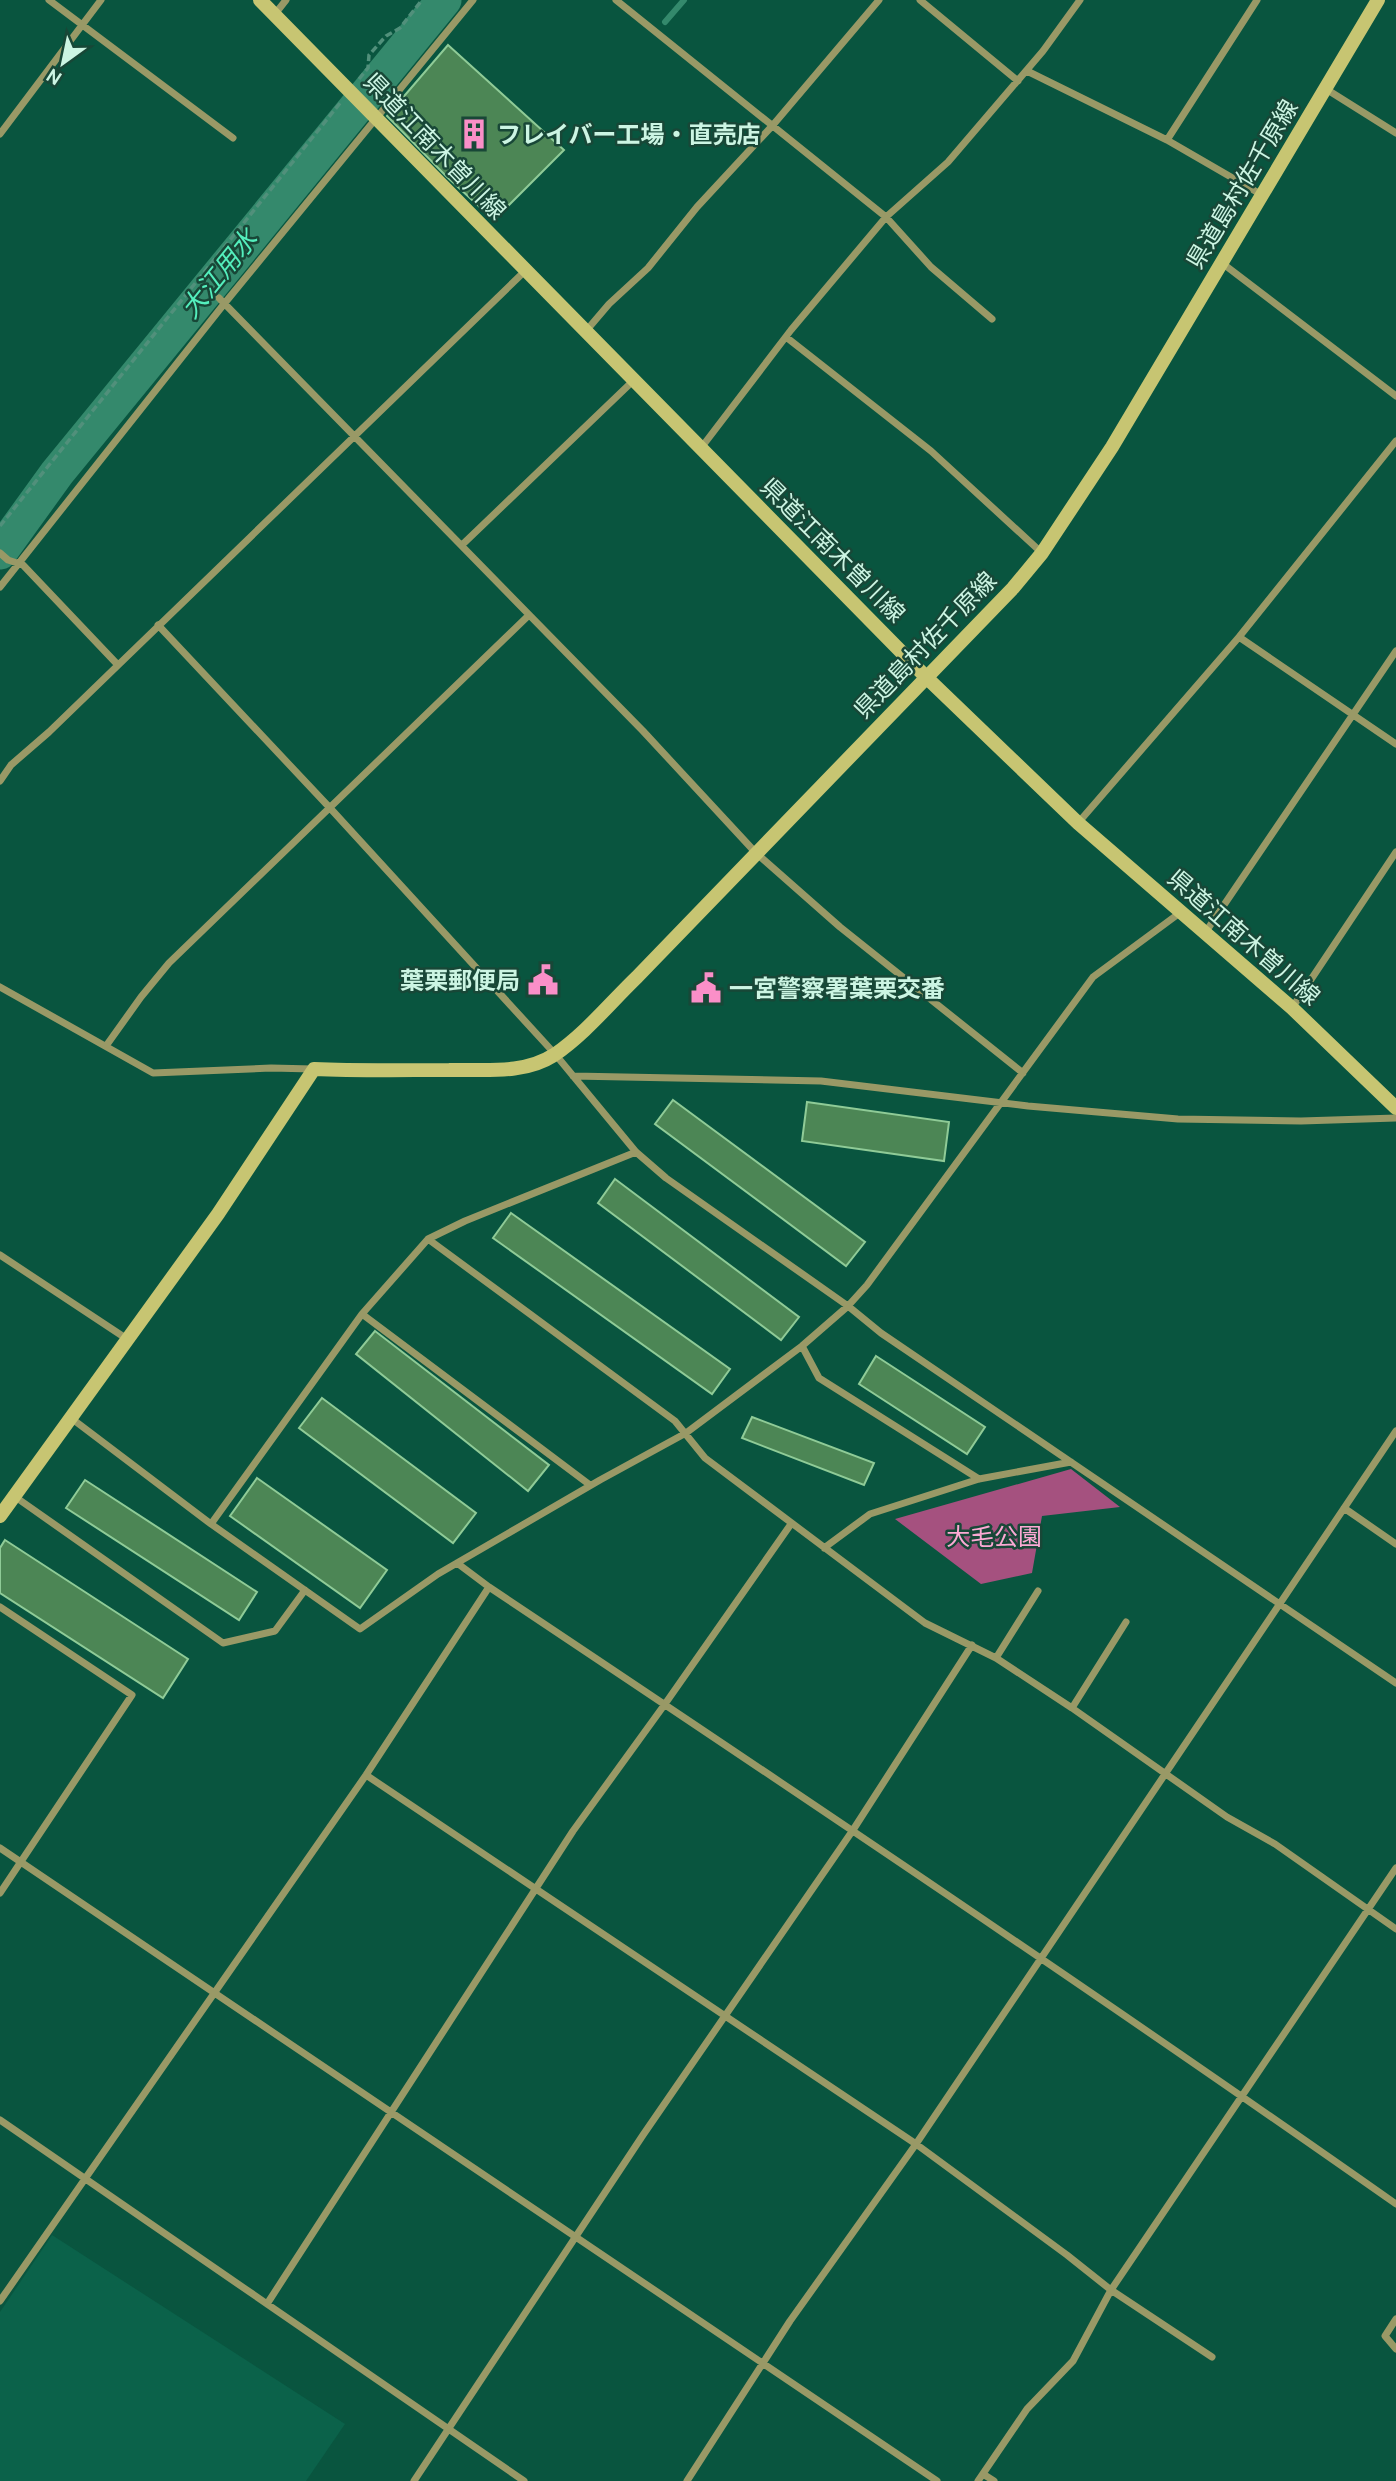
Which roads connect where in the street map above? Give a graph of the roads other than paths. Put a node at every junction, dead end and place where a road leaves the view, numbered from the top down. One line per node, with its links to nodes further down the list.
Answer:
1 (50, 0): 13 (street)
2 (102, 0): 13 (street)
3 (260, 0): 12 (main road, 県道江南木曽川線)
4 (286, 0): 12 (street)
5 (473, 0): 17 (street)
6 (616, 0): 18 (street)
7 (879, 0): 18 (street)
8 (920, 0): 15 (street)
9 (1080, 0): 14 (street)
10 (1257, 0): 22 (street)
11 (1378, 0): 16 (main road, 県道島村佐千原線)
12 (274, 15): 17 (main road, 県道江南木曽川線)
13 (82, 25): 20 (street); 21 (street)
14 (1027, 71): 15 (street); 22 (street)
15 (1018, 81): 24 (street)
16 (1325, 88): 19 (street); 23 (main road, 県道島村佐千原線)
17 (376, 118): 26 (main road, 県道江南木曽川線); 27 (street)
18 (773, 125): 24 (street); 29 (street)
19 (1396, 133)
20 (0, 134)
21 (233, 138)
22 (1167, 139): 23 (street)
23 (1262, 195): 25 (main road, 県道島村佐千原線)
24 (886, 217): 28 (street); 30 (street)
25 (1222, 263): 32 (street); 38 (main road, 県道島村佐千原線)
26 (525, 271): 29 (main road, 県道江南木曽川線); 33 (street)
27 (222, 301): 33 (street); 39 (street)
28 (992, 319)
29 (586, 331): 31 (main road, 県道江南木曽川線)
30 (786, 337): 35 (street); 38 (street)
31 (634, 380): 35 (main road, 県道江南木曽川線); 36 (street)
32 (1396, 396)
33 (355, 436): 36 (street); 42 (street)
34 (1396, 441): 43 (street)
35 (701, 448): 46 (main road, 県道江南木曽川線)
36 (463, 544): 41 (street)
37 (0, 553): 39 (street)
38 (1042, 553): 46 (main road, 県道島村佐千原線)
39 (19, 562): 40 (street); 45 (street)
40 (0, 587)
41 (529, 615): 50 (street); 53 (street)
42 (158, 625): 45 (street); 50 (street)
43 (1239, 637): 47 (street); 51 (street)
44 (1396, 651): 47 (street)
45 (117, 664): 49 (street)
46 (926, 677): 51 (main road, 県道江南木曽川線); 53 (main road, 県道島村佐千原線)
47 (1352, 714): 48 (street); 55 (street)
48 (1396, 744)
49 (0, 782)
50 (330, 808): 58 (street); 59 (street)
51 (1078, 823): 54 (main road, 県道江南木曽川線)
52 (1396, 852): 57 (street)
53 (756, 853): 59 (main road, 県道島村佐千原線); 61 (street)
54 (1181, 912): 55 (main road, 県道江南木曽川線); 61 (street)
55 (1205, 933): 57 (main road, 県道江南木曽川線)
56 (0, 987): 58 (street)
57 (1293, 1008): 64 (main road, 県道江南木曽川線)
58 (106, 1046): 60 (street)
59 (555, 1054): 60 (main road, 県道島村佐千原線); 62 (street)
60 (314, 1069): 71 (main road)
61 (1023, 1073): 63 (street)
62 (573, 1076): 63 (street); 66 (street)
63 (1000, 1103): 65 (street); 69 (street)
64 (1396, 1108)
65 (1396, 1118)
66 (636, 1152): 67 (street); 69 (street)
67 (428, 1239): 70 (street); 75 (street)
68 (0, 1255): 71 (street)
69 (848, 1306): 72 (street); 76 (street)
70 (362, 1314): 78 (street); 82 (street)
71 (127, 1339): 73 (main road)
72 (802, 1346): 75 (street); 77 (street)
73 (70, 1418): 79 (main road); 82 (street)
74 (1396, 1431): 80 (street)
75 (686, 1433): 78 (street); 83 (street)
76 (1071, 1462): 77 (street); 90 (street)
77 (979, 1479): 85 (street)
78 (590, 1485): 86 (street)
79 (14, 1496): 81 (main road); 88 (street)
80 (1344, 1508): 84 (street); 90 (street)
81 (0, 1516)
82 (211, 1524): 88 (street)
83 (791, 1524): 85 (street); 96 (street)
84 (1396, 1544)
85 (824, 1548): 93 (street)
86 (457, 1563): 87 (street); 88 (street)
87 (489, 1587): 96 (street); 99 (street)
88 (305, 1590)
89 (1038, 1591): 94 (street)
90 (1280, 1603): 95 (street); 98 (street)
91 (0, 1607): 102 (street)
92 (1126, 1622): 97 (street)
93 (972, 1645): 94 (street); 100 (street)
94 (996, 1658): 97 (street)
95 (1396, 1683)
96 (665, 1704): 100 (street); 104 (street)
97 (1072, 1708): 98 (street)
98 (1166, 1774): 106 (street); 108 (street)
99 (366, 1775): 104 (street); 109 (street)
100 (853, 1830): 108 (street); 110 (street)
101 (0, 1848): 102 (street)
102 (20, 1862): 105 (street); 109 (street)
103 (1396, 1868): 106 (street)
104 (535, 1889): 110 (street); 112 (street)
105 (0, 1893)
106 (1368, 1909): 107 (street); 111 (street)
107 (1396, 1929)
108 (1040, 1960): 111 (street); 114 (street)
109 (214, 1992): 112 (street); 115 (street)
110 (725, 2015): 114 (street); 117 (street)
111 (1243, 2096): 116 (street); 118 (street)
112 (391, 2112): 117 (street); 120 (street)
113 (0, 2120): 115 (street)
114 (915, 2144): 118 (street); 124 (street)
115 (87, 2179): 119 (street); 120 (street)
116 (1396, 2204)
117 (576, 2239): 124 (street); 125 (street)
118 (1111, 2290): 123 (street); 126 (street)
119 (0, 2301)
120 (267, 2304): 125 (street)
121 (1396, 2319): 122 (street)
122 (1396, 2349)
123 (1212, 2357)
124 (763, 2364): 129 (street); 130 (street)
125 (450, 2430): 127 (street); 128 (street)
126 (983, 2473): 131 (street); 132 (street)
127 (414, 2481)
128 (524, 2481)
129 (687, 2481)
130 (937, 2481)
131 (978, 2481)
132 (995, 2481)

